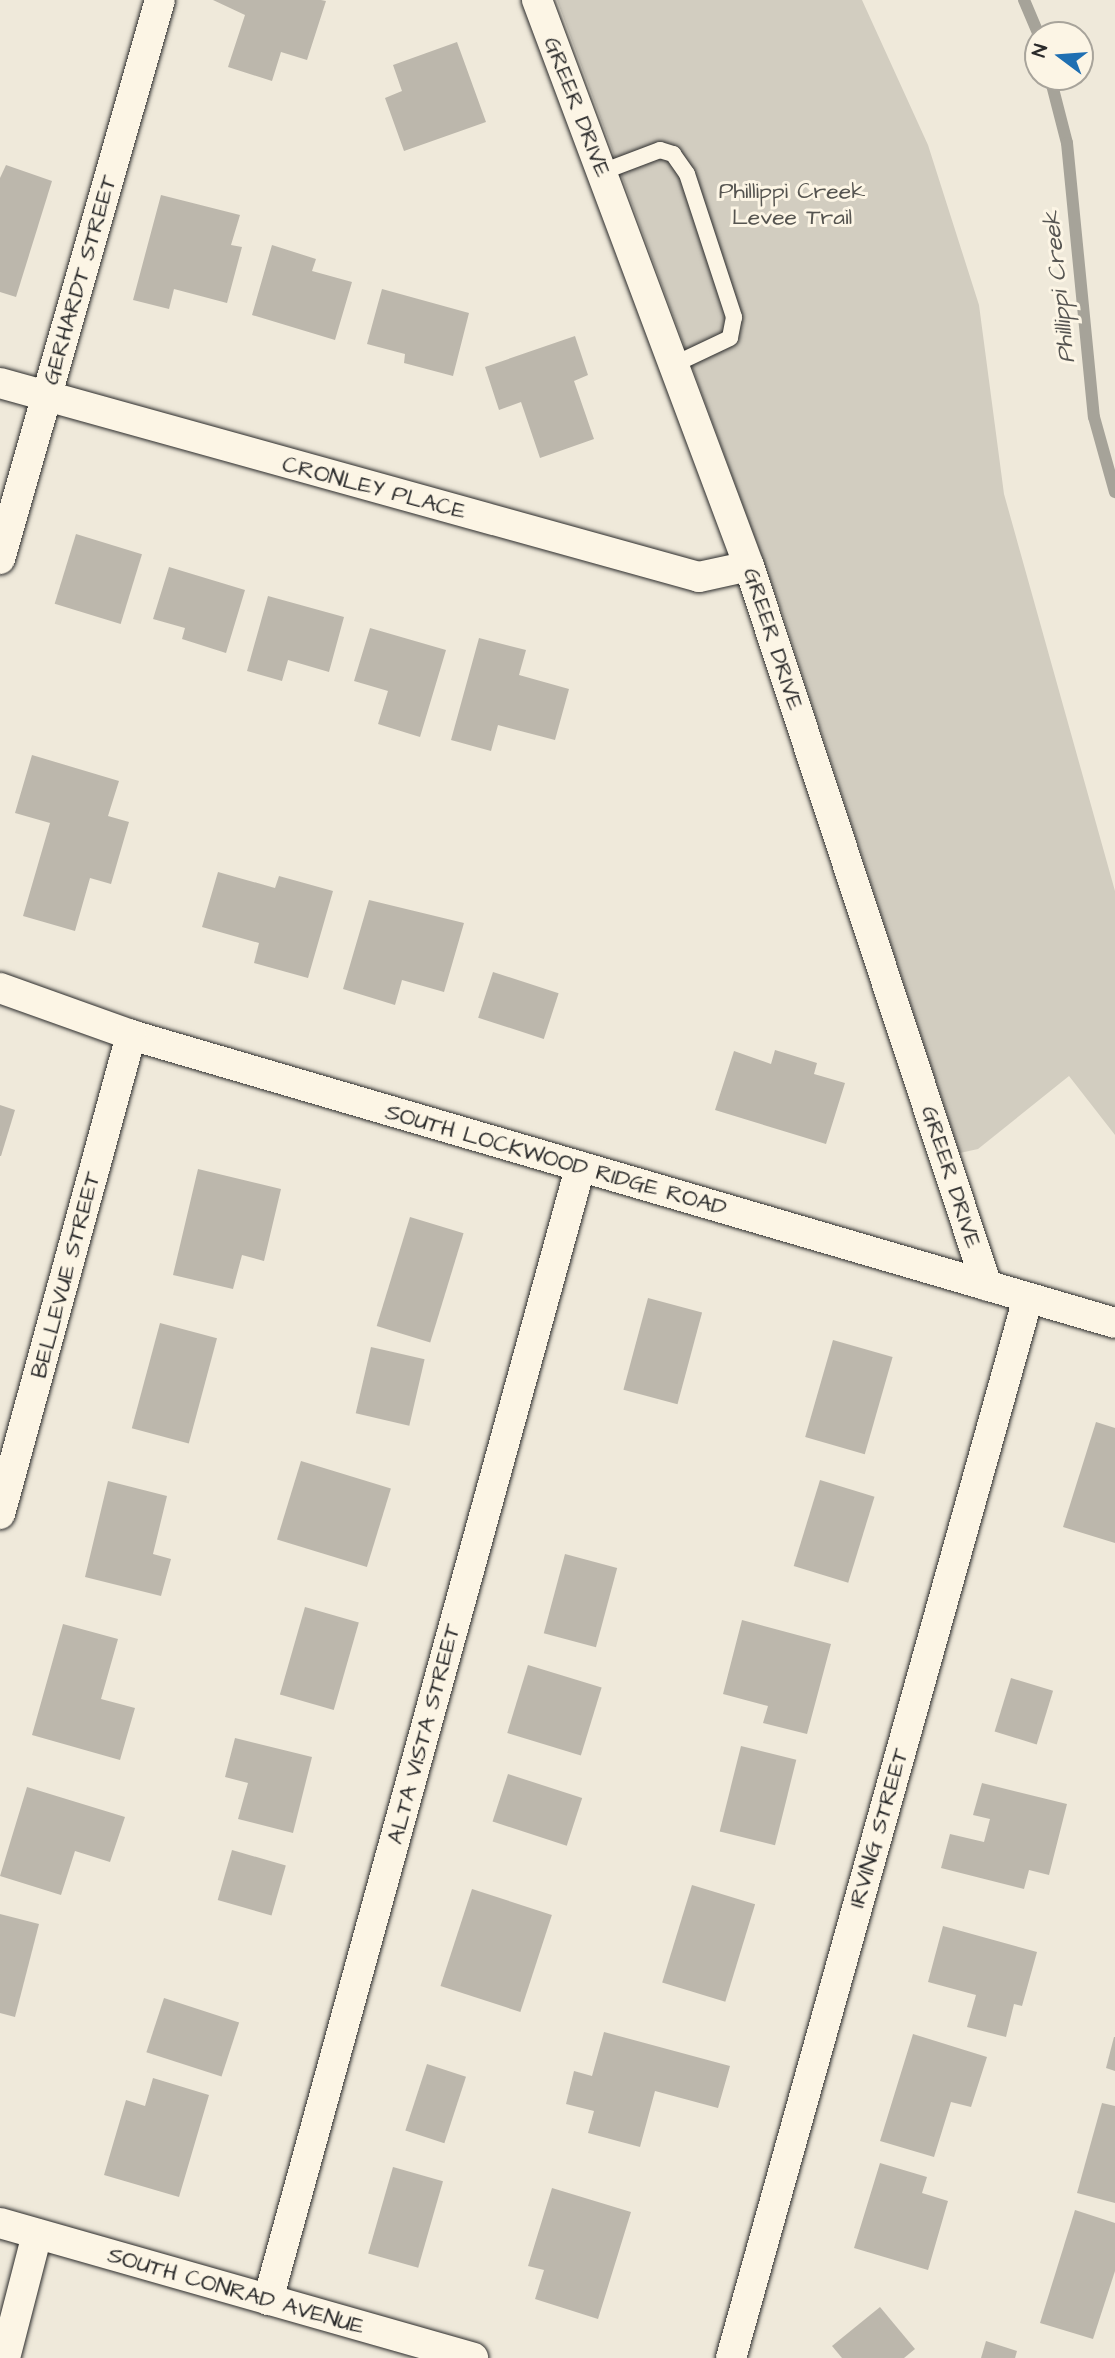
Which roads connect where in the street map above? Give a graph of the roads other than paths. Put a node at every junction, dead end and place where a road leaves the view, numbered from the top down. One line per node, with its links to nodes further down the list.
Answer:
1 (160, 0): 6 (street, GERHARDT STREET)
2 (537, 0): 3 (street, GREER DRIVE)
3 (602, 172): 4 (street, GREER DRIVE); 4 (lane)
4 (673, 365): 8 (street, GREER DRIVE)
5 (0, 383): 6 (street, CRONLEY PLACE)
6 (47, 397): 7 (street, GERHARDT STREET); 8 (street, CRONLEY PLACE)
7 (0, 559)
8 (749, 566): 12 (street, GREER DRIVE)
9 (0, 988): 10 (street, SOUTH LOCKWOOD RIDGE ROAD)
10 (131, 1035): 11 (street, SOUTH LOCKWOOD RIDGE ROAD); 15 (street, BELLEVUE STREET)
11 (580, 1168): 12 (street, SOUTH LOCKWOOD RIDGE ROAD); 18 (street, ALTA VISTA STREET)
12 (987, 1286): 13 (street, SOUTH LOCKWOOD RIDGE ROAD)
13 (1028, 1298): 14 (street, SOUTH LOCKWOOD RIDGE ROAD); 21 (street, IRVING STREET)
14 (1115, 1323)
15 (0, 1514)
16 (0, 2223): 17 (street, SOUTH CONRAD AVENUE)
17 (37, 2235): 18 (street, SOUTH CONRAD AVENUE); 19 (street)
18 (268, 2300): 20 (street, SOUTH CONRAD AVENUE)
19 (5, 2358)
20 (473, 2358)
21 (731, 2358)

